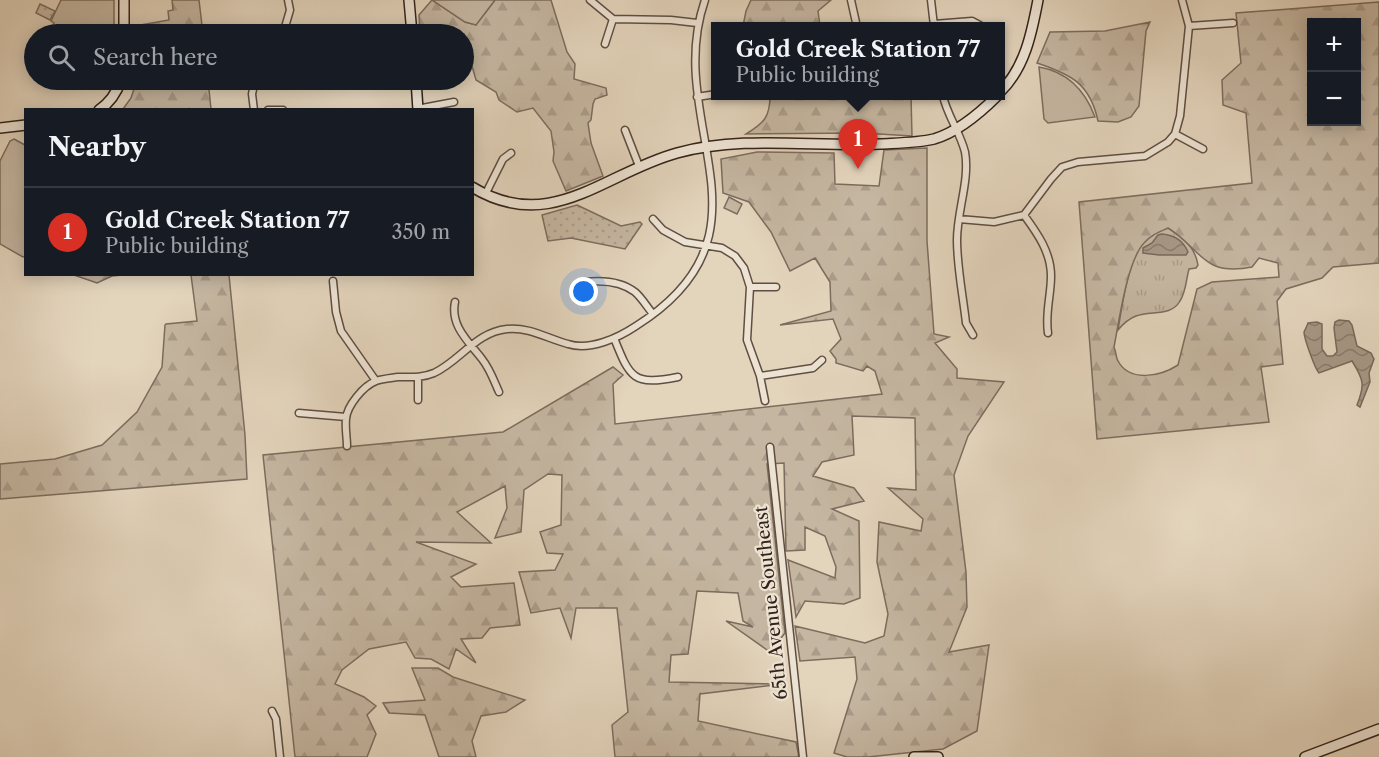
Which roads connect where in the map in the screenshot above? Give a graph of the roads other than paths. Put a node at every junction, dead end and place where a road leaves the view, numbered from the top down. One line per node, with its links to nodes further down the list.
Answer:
1 (124, 0): 15 (street)
2 (288, 0): 16 (street)
3 (409, 0): 17 (street)
4 (590, 0): 10 (street)
5 (705, 0): 13 (street)
6 (851, 0): 11 (street)
7 (931, 0): 12 (street)
8 (1038, 0): 20 (street)
9 (1182, 0): 18 (street)
10 (613, 19): 13 (street); 19 (street)
11 (856, 22)
12 (934, 22)
13 (697, 23): 25 (street)
14 (1233, 23): 18 (street)
15 (124, 24)
16 (286, 24)
17 (411, 24)
18 (1189, 26): 37 (street)
19 (605, 44)
20 (1005, 85)
21 (117, 90): 29 (street)
22 (253, 90): 30 (street)
23 (416, 90): 31 (street)
24 (711, 95): 25 (street)
25 (697, 97): 38 (street)
26 (944, 100): 35 (street)
27 (993, 100): 35 (street)
28 (454, 102): 32 (street)
29 (102, 108)
30 (254, 108)
31 (417, 108)
32 (422, 108)
33 (24, 125): 34 (street)
34 (0, 128)
35 (957, 129): 38 (street); 46 (street)
36 (625, 130): 41 (street)
37 (1175, 134): 39 (street); 44 (street)
38 (706, 147): 41 (street); 47 (street)
39 (1203, 149)
40 (511, 153): 43 (street)
41 (639, 166): 43 (street)
42 (474, 188): 43 (street)
43 (485, 195)
44 (1024, 215): 46 (street); 54 (street)
45 (653, 219): 47 (street)
46 (959, 219): 55 (street)
47 (707, 245): 50 (street); 53 (street)
48 (333, 281): 62 (street)
49 (584, 282): 53 (street)
50 (750, 287): 51 (street); 59 (street)
51 (776, 287)
52 (455, 302): 57 (street)
53 (653, 314): 56 (street)
54 (1048, 333)
55 (973, 335)
56 (614, 338): 57 (street); 60 (street)
57 (470, 345): 61 (street); 63 (street)
58 (822, 360): 59 (street)
59 (760, 376): 65 (street)
60 (678, 377)
61 (418, 378): 62 (street); 64 (street)
62 (376, 381): 67 (street)
63 (499, 392)
64 (418, 400)
65 (765, 401)
66 (299, 413): 67 (street)
67 (346, 417): 68 (street)
68 (347, 446)
69 (770, 447): 73 (street, 65th Avenue Southeast)
70 (272, 711): 72 (street)
71 (1379, 729): 76 (street)
72 (280, 757)
73 (803, 757)
74 (914, 757): 75 (street)
75 (938, 757)
76 (1305, 757)

